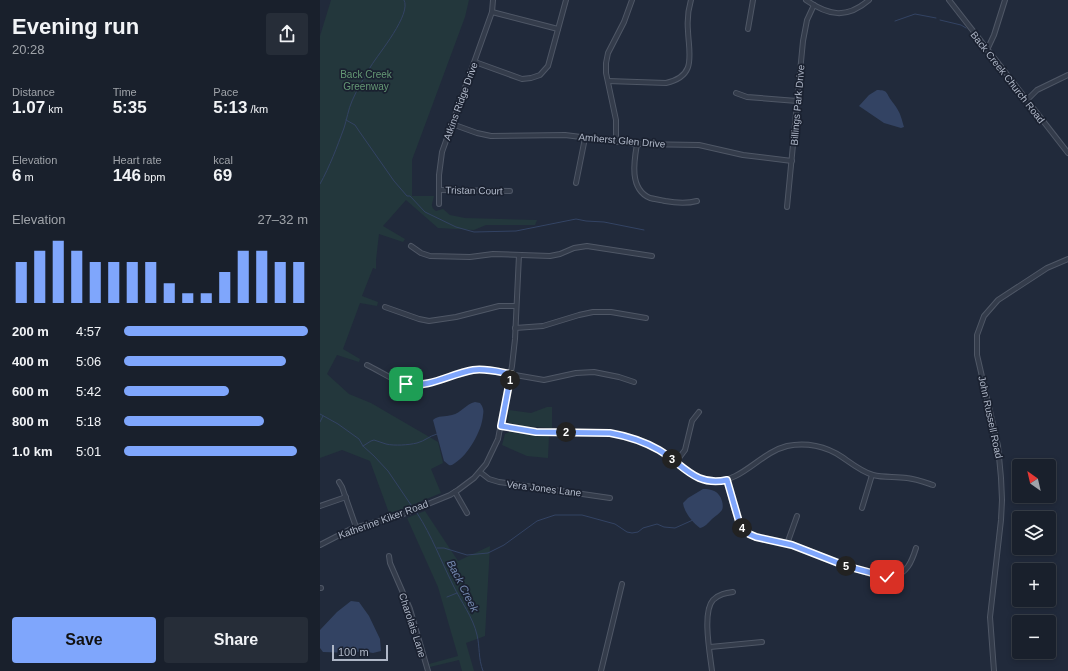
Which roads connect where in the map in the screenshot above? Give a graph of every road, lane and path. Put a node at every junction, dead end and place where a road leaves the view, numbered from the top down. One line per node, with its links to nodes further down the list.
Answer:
1 (493, 0): 11 (street, Atkins Ridge Drive)
2 (566, 0): 12 (street)
3 (632, 0): 17 (street)
4 (691, 0): 17 (street)
5 (753, 0): 13 (street)
6 (806, 0): 10 (street)
7 (869, 0): 10 (street)
8 (948, 0): 14 (street, Back Creek Church Road)
9 (1005, 0): 14 (street)
10 (814, 5): 20 (street, Billings Park Drive)
11 (492, 12): 12 (street); 15 (street, Atkins Ridge Drive)
12 (558, 29): 15 (street)
13 (748, 29)
14 (987, 50): 19 (street, Back Creek Church Road)
15 (475, 62): 21 (street, Atkins Ridge Drive)
16 (1068, 75): 19 (street)
17 (608, 81): 23 (street)
18 (736, 93): 20 (street)
19 (1027, 100): 25 (street, Back Creek Church Road)
20 (797, 101): 26 (street, Billings Park Drive)
21 (452, 124): 22 (street, Amherst Glen Drive); 28 (street, Atkins Ridge Drive)
22 (585, 138): 23 (street, Amherst Glen Drive); 27 (street)
23 (616, 142): 24 (street, Amherst Glen Drive)
24 (637, 144): 26 (street, Amherst Glen Drive); 30 (street)
25 (1068, 153)
26 (792, 161): 32 (street, Billings Park Drive)
27 (576, 183)
28 (439, 190): 29 (street, Tristan Court); 31 (street, Atkins Ridge Drive)
29 (510, 191)
30 (697, 201)
31 (439, 204)
32 (787, 207)
33 (411, 246): 34 (street)
34 (519, 255): 35 (street); 37 (street, Katherine Kiker Road)
35 (652, 256)
36 (1068, 259): 71 (street, John Russell Road)
37 (516, 306): 38 (street); 40 (street, Katherine Kiker Road)
38 (385, 307)
39 (646, 318): 40 (street)
40 (515, 328): 42 (street, Katherine Kiker Road)
41 (367, 365): 42 (street)
42 (511, 374): 43 (street); 45 (street, Katherine Kiker Road)
43 (634, 382)
44 (699, 412): 46 (street)
45 (501, 426): 46 (street); 47 (street, Katherine Kiker Road)
46 (676, 462): 49 (street)
47 (480, 472): 52 (street, Katherine Kiker Road); 54 (street, Vera Jones Lane)
48 (872, 475): 49 (street); 51 (street); 56 (street)
49 (727, 480): 60 (street)
50 (339, 482): 53 (street)
51 (933, 485)
52 (455, 492): 57 (street); 59 (street, Katherine Kiker Road)
53 (346, 497): 55 (street); 59 (street)
54 (610, 498)
55 (320, 506)
56 (862, 508)
57 (467, 513)
58 (797, 516): 60 (street)
59 (356, 527): 61 (street, Katherine Kiker Road)
60 (787, 544): 62 (street)
61 (320, 545)
62 (916, 548)
63 (389, 556): 68 (street, Charolais Lane)
64 (622, 584): 69 (street)
65 (733, 592): 67 (street)
66 (762, 642): 67 (street)
67 (710, 647): 70 (street)
68 (426, 671)
69 (601, 671)
70 (712, 671)
71 (994, 671)

